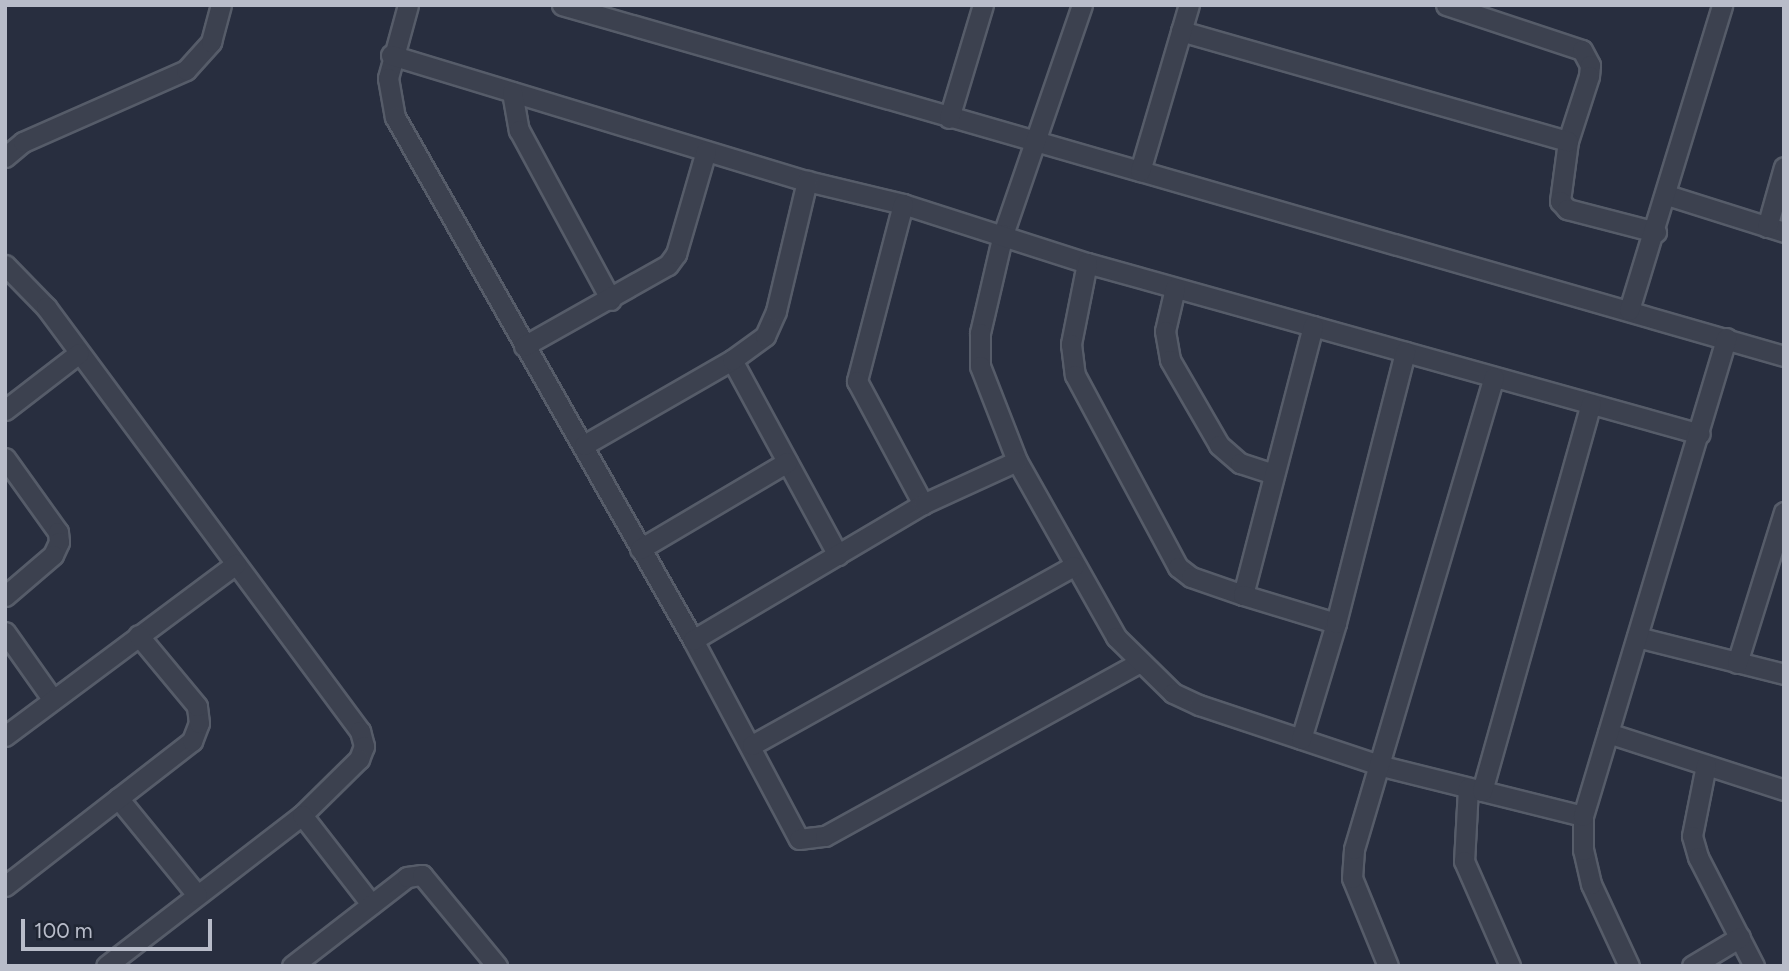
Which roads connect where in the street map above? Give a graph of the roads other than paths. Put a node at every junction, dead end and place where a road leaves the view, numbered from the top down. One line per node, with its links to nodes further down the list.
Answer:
1 (221, 5): 16 (street)
2 (408, 5): 10 (street)
3 (983, 5): 12 (street)
4 (1082, 5): 14 (street)
5 (1189, 5): 9 (street)
6 (1722, 5): 20 (street)
7 (1452, 6): 13 (street)
8 (572, 7): 12 (street)
9 (1181, 31): 13 (street); 18 (street)
10 (391, 55): 11 (street); 32 (street)
11 (512, 92): 15 (street); 28 (street)
12 (948, 118): 14 (street)
13 (1568, 141): 23 (street)
14 (1036, 142): 18 (street); 24 (street)
15 (706, 151): 19 (street); 28 (street)
16 (5, 158)
17 (1784, 167): 22 (street)
18 (1140, 171): 29 (street)
19 (807, 181): 21 (street); 36 (street)
20 (1667, 195): 22 (street); 23 (street)
21 (903, 204): 24 (street); 46 (street)
22 (1776, 229)
23 (1656, 232): 29 (street)
24 (1003, 234): 25 (street); 43 (street)
25 (1087, 264): 27 (street); 53 (street)
26 (5, 265): 34 (street)
27 (1175, 288): 30 (street); 45 (street)
28 (611, 300): 32 (street)
29 (1629, 310): 31 (street)
30 (1313, 326): 33 (street); 45 (street)
31 (1726, 338): 35 (street); 40 (street)
32 (524, 346): 41 (street)
33 (1405, 352): 37 (street); 55 (street)
34 (79, 353): 39 (street); 50 (street)
35 (1784, 356)
36 (732, 360): 41 (street); 44 (street)
37 (1494, 377): 38 (street); 68 (street)
38 (1591, 404): 40 (street); 70 (street)
39 (5, 410)
40 (1700, 434): 58 (street)
41 (584, 446): 48 (street)
42 (5, 458): 54 (street)
43 (1017, 461): 46 (street); 52 (street)
44 (787, 462): 48 (street); 49 (street)
45 (1271, 473): 53 (street)
46 (923, 504): 49 (street)
47 (1784, 512): 51 (street)
48 (640, 549): 59 (street)
49 (838, 555): 59 (street)
50 (236, 564): 57 (street); 73 (street)
51 (1777, 564): 61 (street)
52 (1074, 566): 60 (street); 67 (street)
53 (1243, 595): 55 (street)
54 (5, 596)
55 (1336, 623): 66 (street)
56 (5, 632): 63 (street)
57 (138, 635): 63 (street); 72 (street)
58 (1637, 637): 61 (street); 64 (street)
59 (693, 639): 67 (street)
60 (1138, 663): 66 (street); 67 (street)
61 (1737, 663): 62 (street)
62 (1784, 674)
63 (53, 700): 65 (street)
64 (1608, 733): 69 (street); 74 (street)
65 (5, 736)
66 (1301, 739): 68 (street)
67 (752, 746)
68 (1382, 765): 70 (street); 82 (street)
69 (1706, 765): 71 (street); 78 (street)
70 (1475, 790): 74 (street); 83 (street)
71 (1784, 790)
72 (118, 798): 75 (street); 76 (street)
73 (302, 815): 76 (street); 77 (street)
74 (1583, 816): 84 (street)
75 (5, 886)
76 (197, 895): 79 (street)
77 (371, 904): 80 (street); 81 (street)
78 (1741, 937): 85 (street); 86 (street)
79 (106, 966)
80 (292, 966)
81 (498, 966)
82 (1388, 966)
83 (1510, 966)
84 (1629, 966)
85 (1692, 966)
86 (1754, 966)

